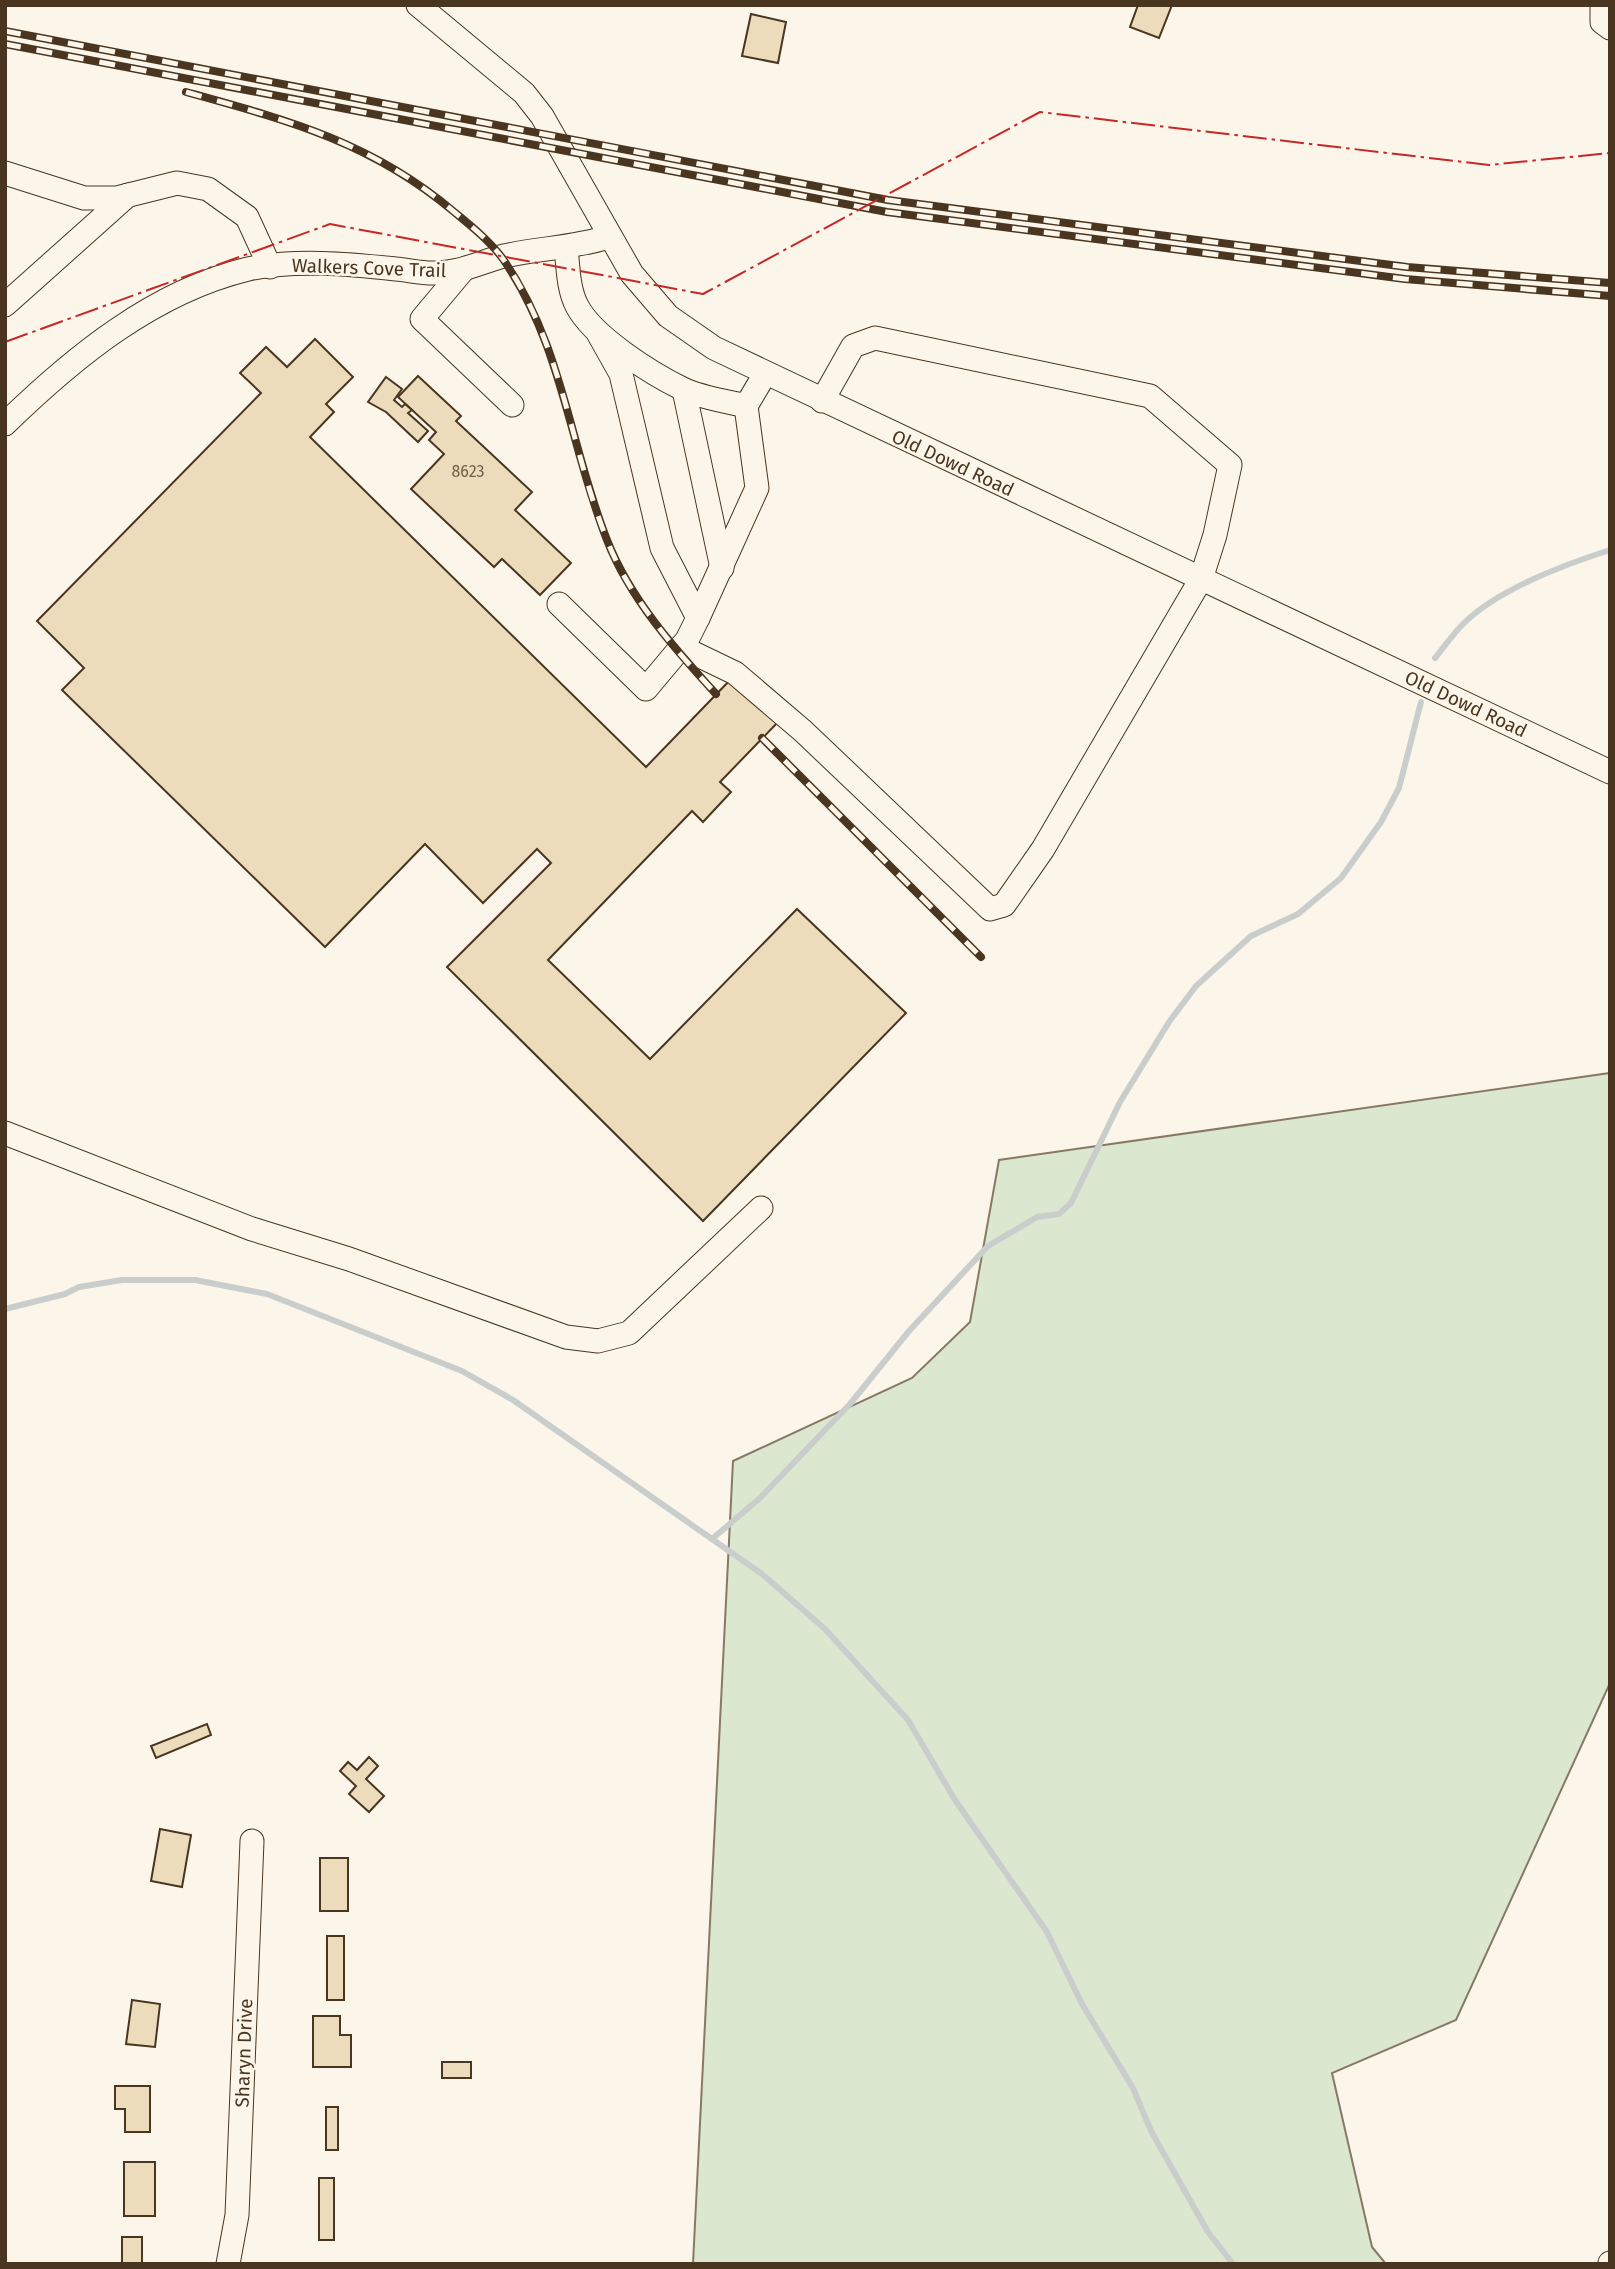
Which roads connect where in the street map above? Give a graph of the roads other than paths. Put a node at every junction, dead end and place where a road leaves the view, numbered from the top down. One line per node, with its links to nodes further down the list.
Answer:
1 (418, 5): 6 (street, Old Dowd Road)
2 (1602, 5): 3 (street)
3 (1610, 28)
4 (5, 173): 5 (street)
5 (128, 195): 8 (street); 10 (street)
6 (608, 237): 7 (street, Walkers Cove Trail); 12 (street, Old Dowd Road)
7 (566, 247): 9 (street, Walkers Cove Trail); 11 (street)
8 (270, 267): 9 (street, Walkers Cove Trail); 17 (street, Walkers Cove Trail)
9 (463, 270): 15 (street)
10 (5, 305)
11 (598, 333): 13 (street); 21 (street)
12 (765, 374): 14 (street, Old Dowd Road); 16 (street)
13 (684, 390): 16 (street); 18 (street)
14 (822, 401): 19 (street, Old Dowd Road); 19 (street)
15 (512, 405)
16 (746, 406): 18 (street)
17 (5, 424)
18 (722, 568): 21 (street)
19 (1201, 579): 22 (street); 23 (street, Old Dowd Road)
20 (559, 604): 22 (street)
21 (698, 618): 22 (street)
22 (681, 647)
23 (1610, 772)
24 (5, 1133): 25 (street)
25 (761, 1208)
26 (252, 1841): 27 (street, Sharyn Drive)
27 (228, 2264)

